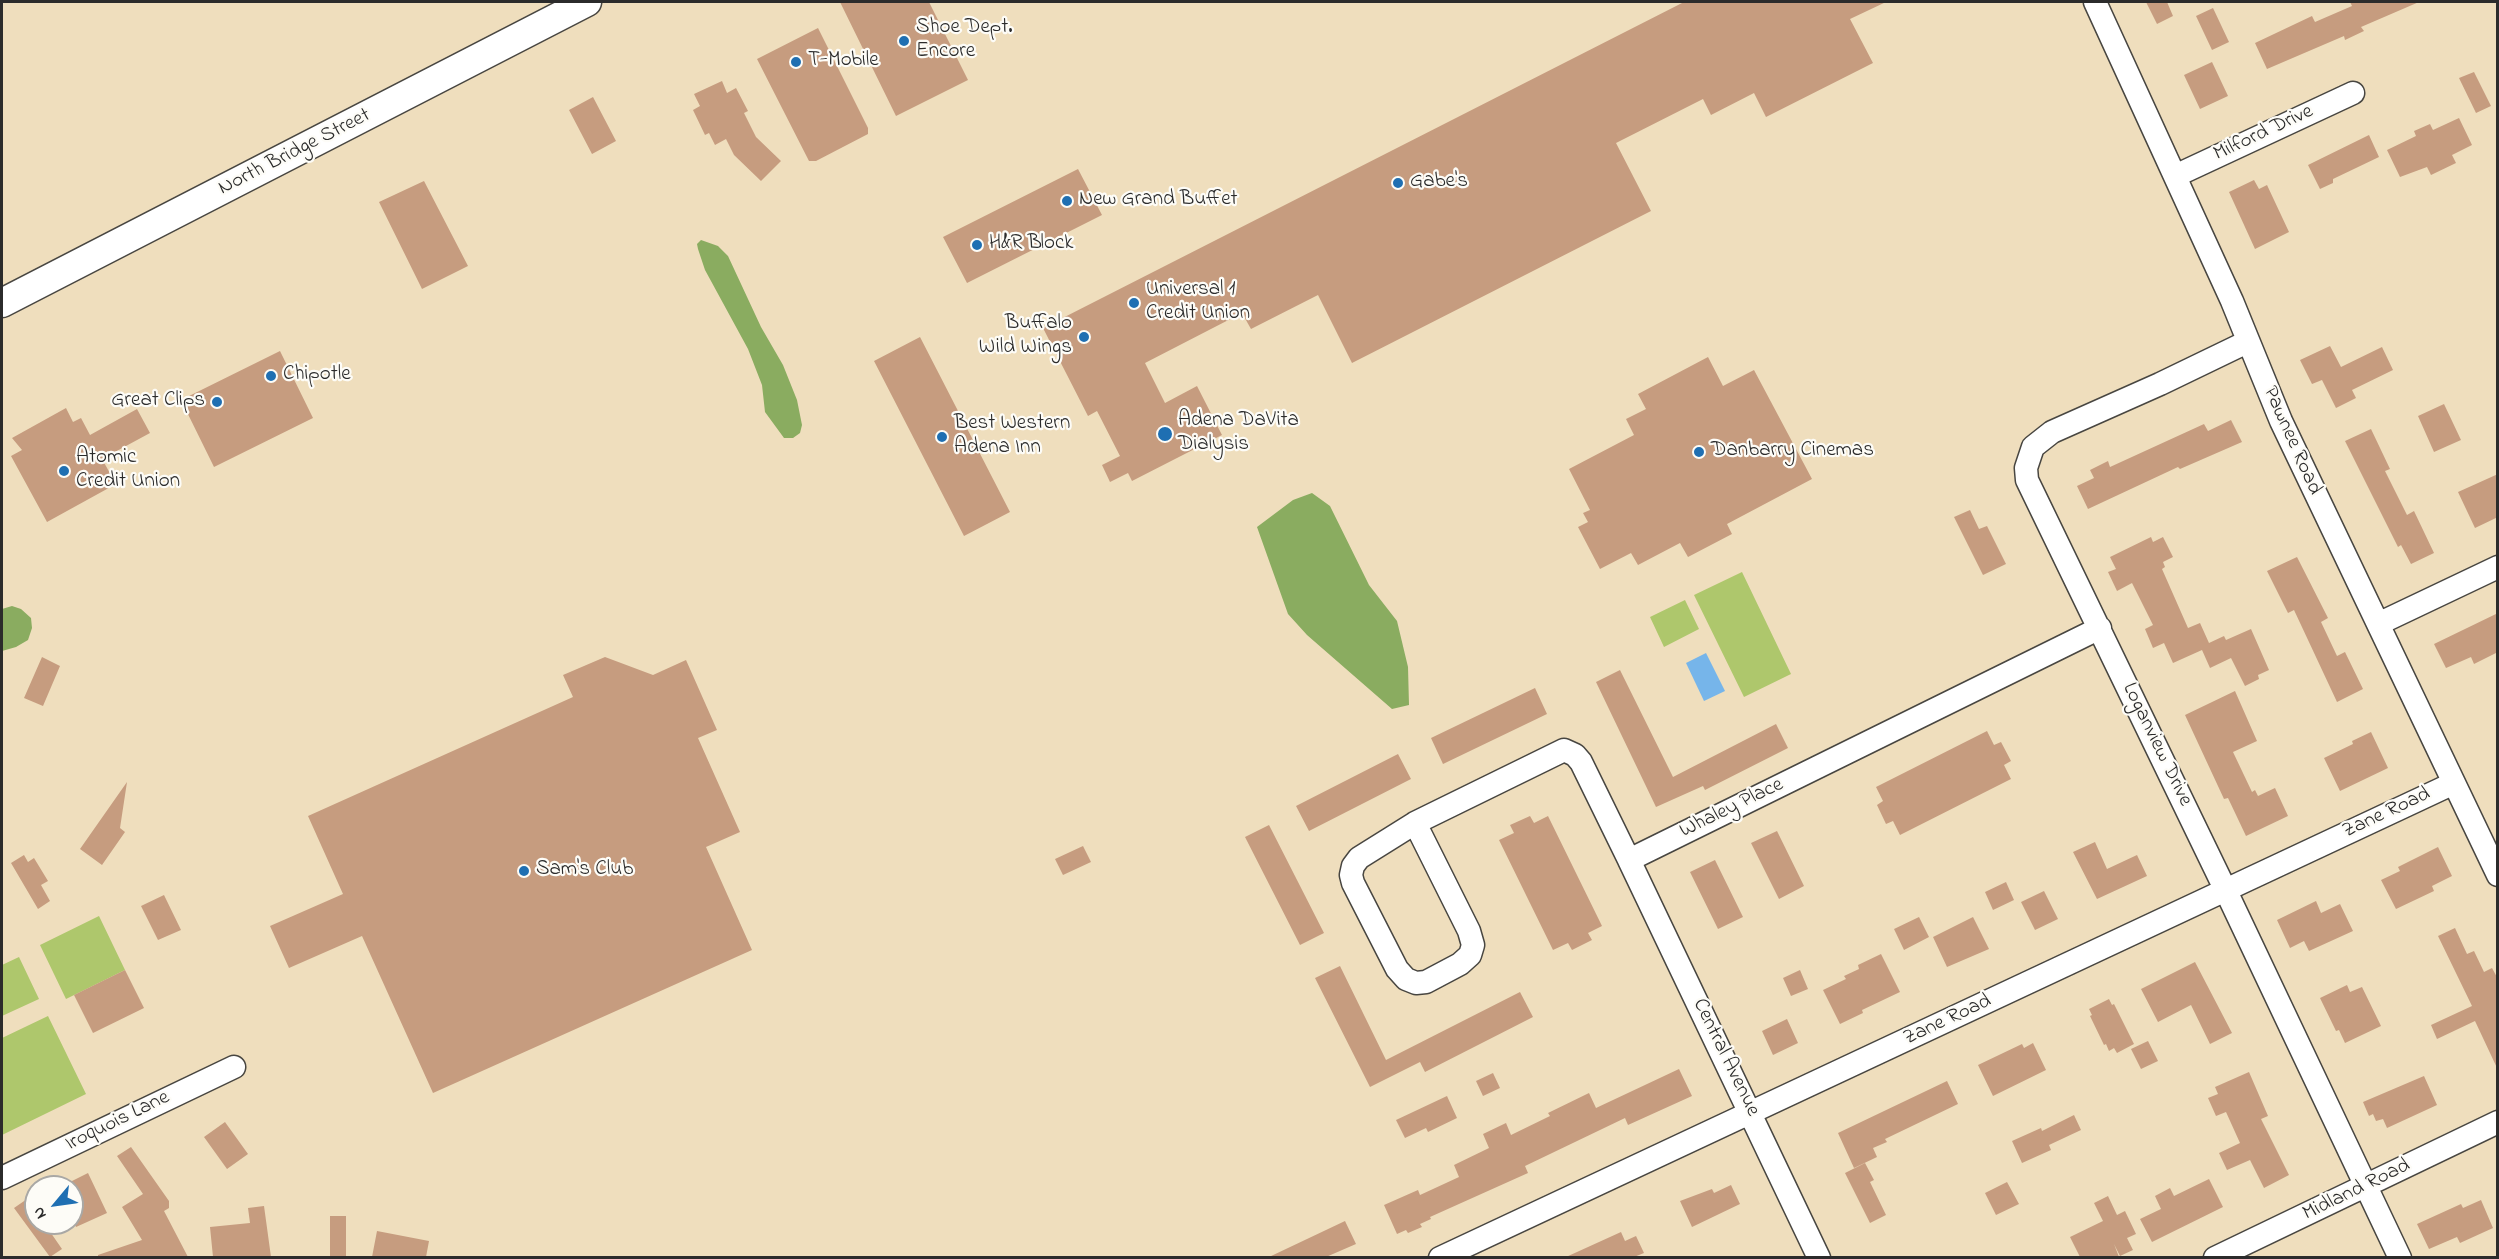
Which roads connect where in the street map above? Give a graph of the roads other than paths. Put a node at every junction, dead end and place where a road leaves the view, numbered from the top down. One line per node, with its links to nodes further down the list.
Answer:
1 (587, 2): 5 (main road, North Bridge Street)
2 (2095, 2): 4 (street, Pawnee Road)
3 (2353, 93): 4 (street, Milford Drive)
4 (2175, 176): 6 (street, Pawnee Road)
5 (2, 303)
6 (2247, 342): 8 (street, Pawnee Road); 9 (street, Loganview Drive)
7 (2498, 567): 8 (street)
8 (2378, 624): 10 (street, Pawnee Road)
9 (2100, 628): 12 (street, Whaley Place); 14 (street, Loganview Drive)
10 (2454, 783): 13 (street, Pawnee Road); 14 (street, Zane Road)
11 (1415, 823): 11 (street); 12 (street)
12 (1629, 860): 16 (street, Central Avenue)
13 (2498, 875)
14 (2226, 891): 16 (street, Zane Road); 19 (street, Loganview Drive)
15 (234, 1067): 18 (street, Iroquois Lane)
16 (1751, 1113): 20 (street, Zane Road); 21 (street, Central Avenue)
17 (2498, 1122): 19 (street, Midland Road)
18 (2, 1178)
19 (2367, 1186): 22 (street, Midland Road); 23 (street, Loganview Drive)
20 (1440, 1257)
21 (1819, 1257)
22 (2215, 1257)
23 (2400, 1257)

